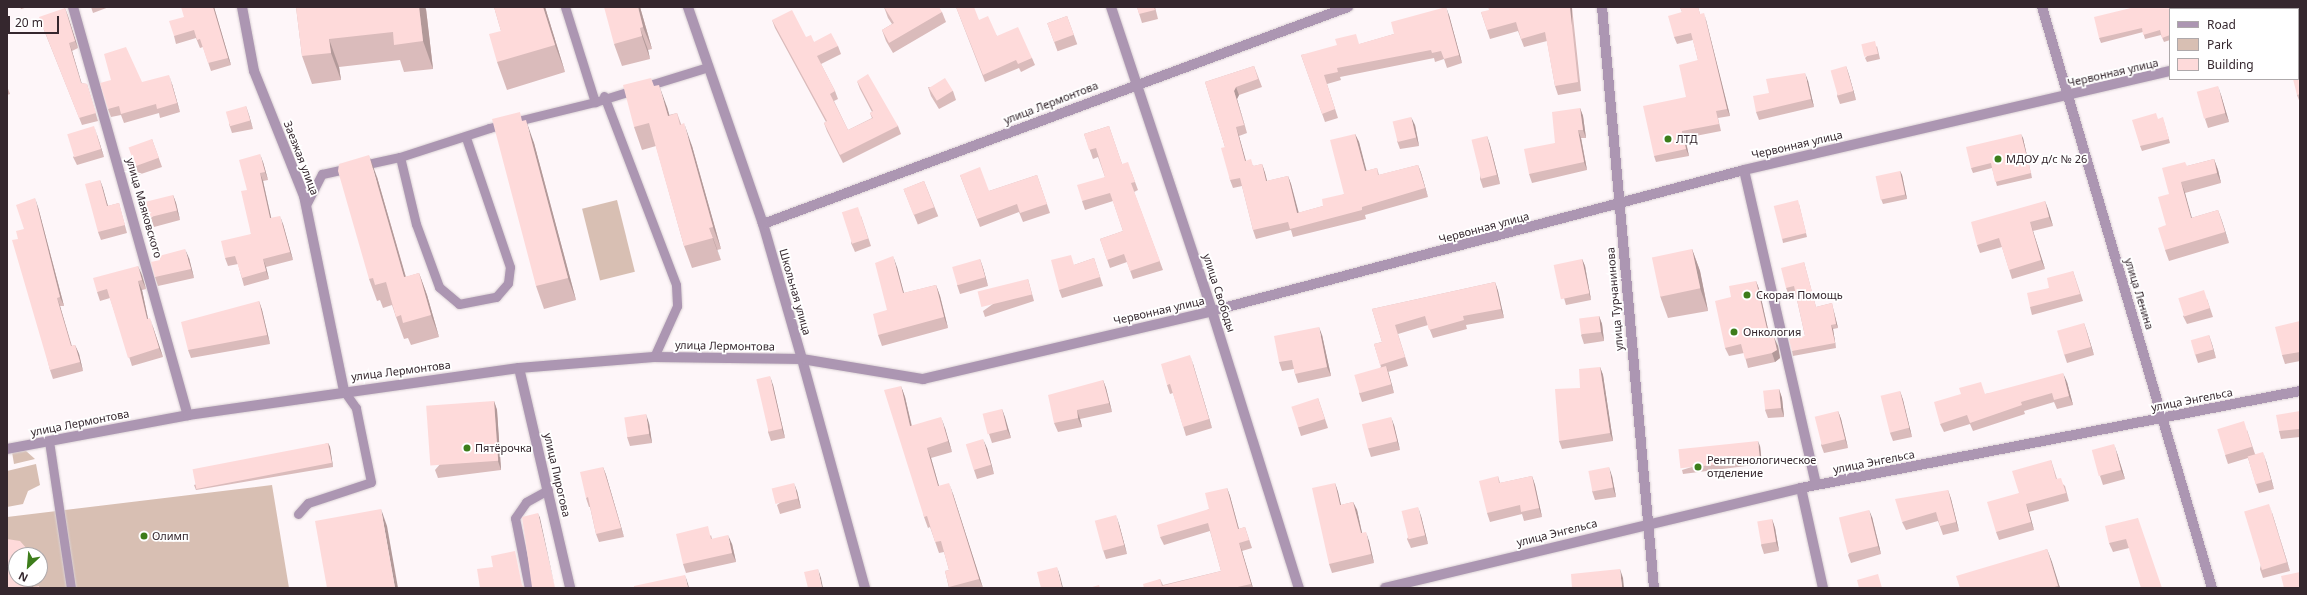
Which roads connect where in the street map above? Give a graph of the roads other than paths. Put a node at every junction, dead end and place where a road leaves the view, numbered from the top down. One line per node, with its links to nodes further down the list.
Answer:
1 (73, 7): 27 (street, улица Маяковского)
2 (242, 7): 18 (street, Заезжая улица)
3 (565, 7): 14 (lane)
4 (688, 7): 9 (street, Школьная улица)
5 (1111, 7): 11 (street, улица Свободы)
6 (1348, 7): 11 (street, улица Лермонтова)
7 (1602, 7): 19 (street, улица Турчанинова)
8 (2042, 7): 13 (street, улица Ленина)
9 (708, 67): 12 (lane); 20 (street, Школьная улица)
10 (2169, 72): 13 (street, Червонная улица)
11 (1136, 84): 20 (street, улица Лермонтова); 21 (street, улица Свободы)
12 (604, 96): 14 (lane); 22 (lane)
13 (2066, 96): 17 (street, Червонная улица); 28 (street, улица Ленина)
14 (595, 102): 15 (lane)
15 (466, 138): 16 (lane); 16 (lane)
16 (400, 157): 18 (lane)
17 (1744, 170): 19 (street, Червонная улица); 31 (street)
18 (306, 205): 26 (street, Заезжая улица)
19 (1619, 205): 21 (street, Червонная улица); 35 (street, улица Турчанинова)
20 (763, 224): 23 (street, Школьная улица)
21 (1212, 311): 23 (street, Червонная улица); 40 (street, улица Свободы)
22 (654, 358): 23 (street, улица Лермонтова); 24 (street, улица Лермонтова)
23 (802, 360): 39 (street, Школьная улица)
24 (519, 368): 26 (street, улица Лермонтова); 33 (street, улица Пирогова)
25 (2300, 390): 28 (street, улица Энгельса)
26 (344, 391): 27 (street, улица Лермонтова); 34 (lane)
27 (188, 415): 29 (street, улица Лермонтова)
28 (2164, 418): 31 (street, улица Энгельса); 44 (street, улица Ленина)
29 (49, 441): 30 (street, улица Лермонтова); 36 (lane)
30 (7, 449)
31 (1816, 485): 32 (street, улица Энгельса)
32 (1801, 488): 35 (street, улица Энгельса); 43 (street)
33 (548, 490): 37 (lane); 38 (street, улица Пирогова)
34 (298, 514)
35 (1648, 523): 41 (street, улица Энгельса); 42 (street, улица Турчанинова)
36 (71, 588)
37 (529, 588)
38 (570, 588)
39 (865, 588)
40 (1299, 588)
41 (1386, 588)
42 (1654, 588)
43 (1823, 588)
44 (2212, 588)

